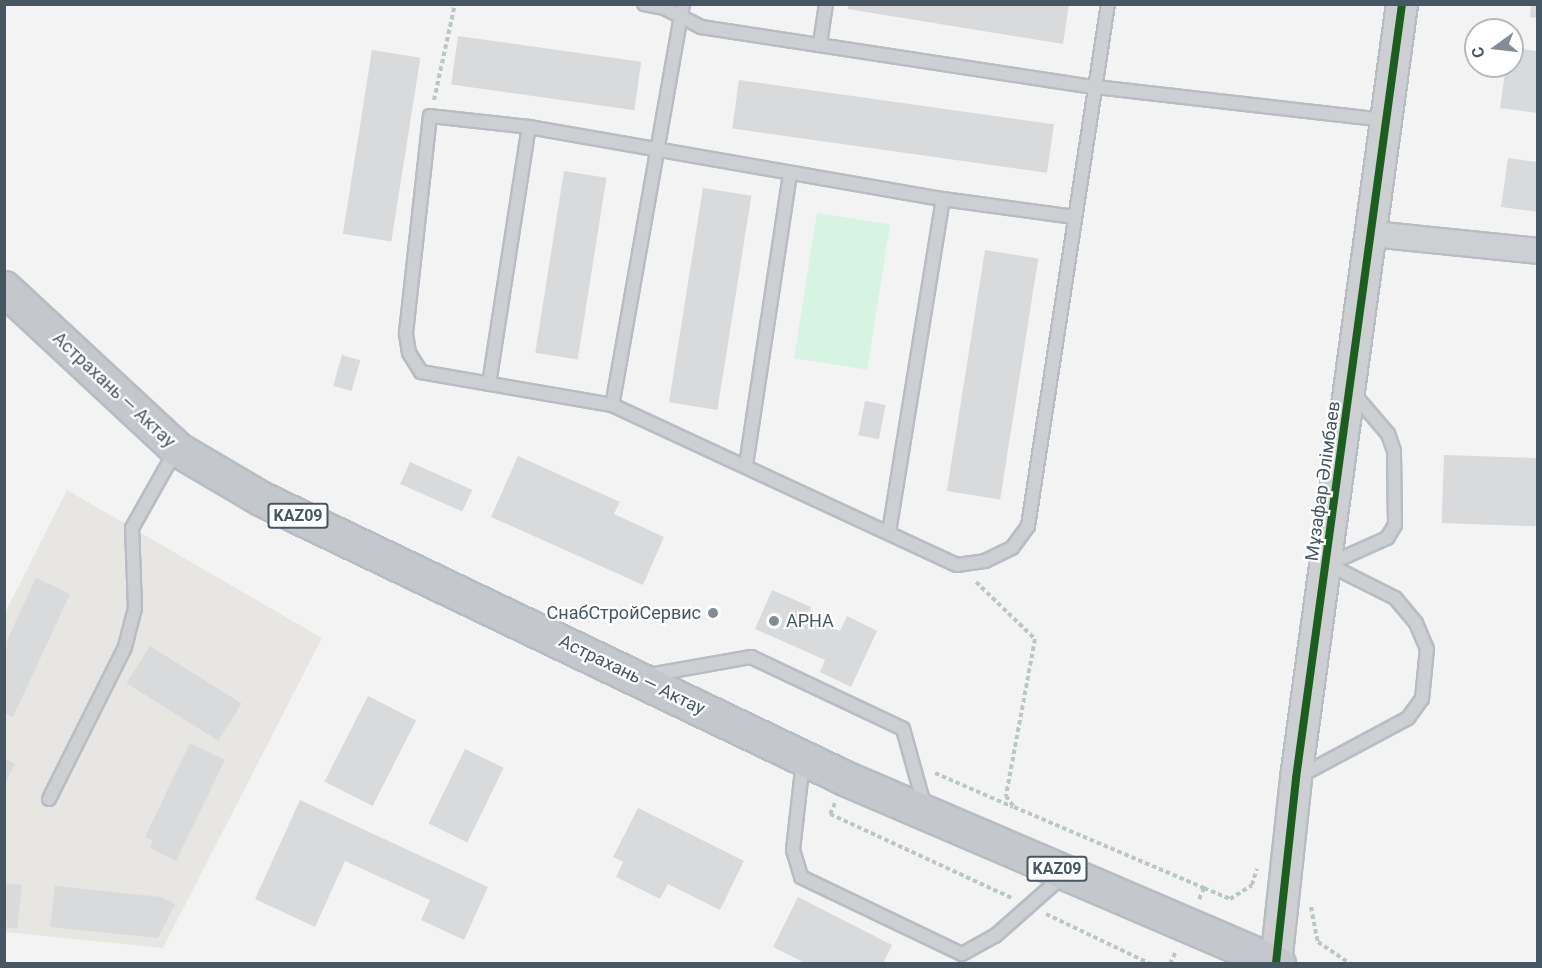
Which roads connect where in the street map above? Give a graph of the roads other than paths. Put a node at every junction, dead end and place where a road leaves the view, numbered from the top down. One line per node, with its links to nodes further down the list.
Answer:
1 (644, 4): 5 (lane)
2 (826, 4): 6 (lane)
3 (1108, 4): 7 (lane)
4 (1402, 4): 8 (street, Мұзафар Әлімбаев)
5 (682, 11): 6 (lane); 10 (lane)
6 (820, 44): 7 (lane)
7 (1095, 87): 8 (lane); 13 (lane)
8 (1387, 121): 14 (street, Мұзафар Әлімбаев)
9 (529, 127): 10 (lane); 17 (lane); 17 (lane)
10 (656, 148): 11 (lane); 19 (lane)
11 (790, 174): 12 (lane); 21 (lane)
12 (943, 199): 13 (lane); 22 (lane)
13 (1074, 217): 22 (lane)
14 (1372, 234): 15 (street); 18 (street, Мұзафар Әлімбаев)
15 (1538, 251)
16 (4, 288): 20 (highway, Астрахань — Актау / KAZ09)
17 (489, 384): 19 (lane)
18 (1350, 390): 23 (street, Мұзафар Әлімбаев); 23 (lane)
19 (612, 405): 21 (lane)
20 (177, 449): 24 (highway, Астрахань — Актау / KAZ09); 27 (lane)
21 (746, 465): 22 (lane)
22 (889, 532)
23 (1327, 564): 26 (street, Мұзафар Әлімбаев); 26 (lane)
24 (636, 677): 25 (highway, Астрахань — Актау / KAZ09); 28 (lane)
25 (803, 758): 28 (highway, Астрахань — Актау / KAZ09); 29 (lane)
26 (1296, 778): 30 (street, Мұзафар Әлімбаев)
27 (49, 799)
28 (926, 813): 29 (highway, Астрахань — Актау / KAZ09)
29 (1065, 873): 30 (highway, Астрахань — Актау / KAZ09)
30 (1277, 963)

